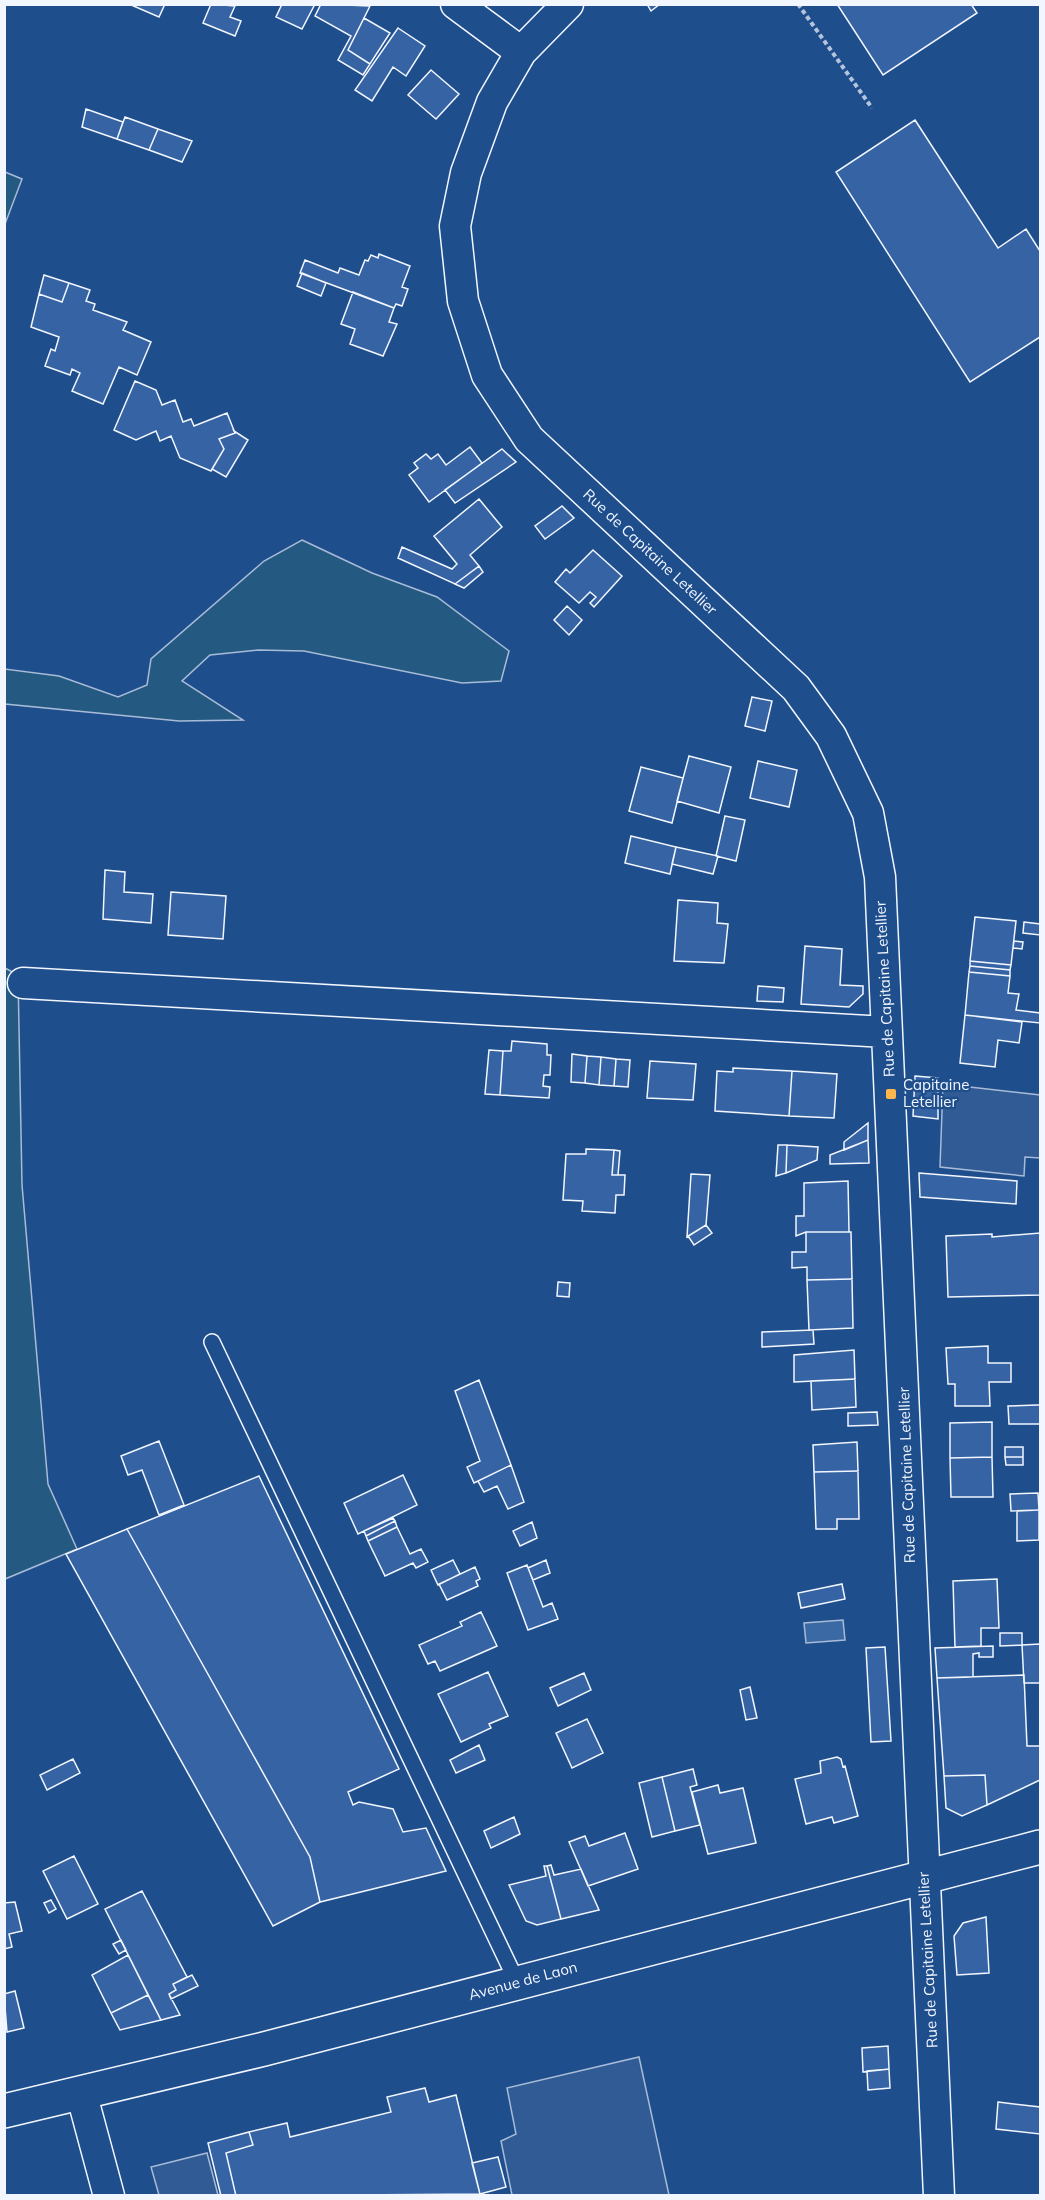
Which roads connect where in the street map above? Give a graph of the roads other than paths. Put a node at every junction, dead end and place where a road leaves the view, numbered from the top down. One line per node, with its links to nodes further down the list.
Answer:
1 (456, 4): 3 (street)
2 (568, 4): 3 (street, Rue de Capitaine Letellier)
3 (522, 52): 5 (street, Rue de Capitaine Letellier)
4 (23, 983): 5 (street)
5 (886, 1032): 8 (street, Rue de Capitaine Letellier)
6 (212, 1342): 9 (lane)
7 (1041, 1847): 8 (main road, Avenue de Laon)
8 (924, 1876): 9 (main road, Avenue de Laon); 13 (street, Rue de Capitaine Letellier)
9 (517, 1982): 10 (main road, Avenue de Laon)
10 (81, 2092): 11 (main road, Avenue de Laon); 12 (street)
11 (4, 2111)
12 (109, 2196)
13 (939, 2196)

